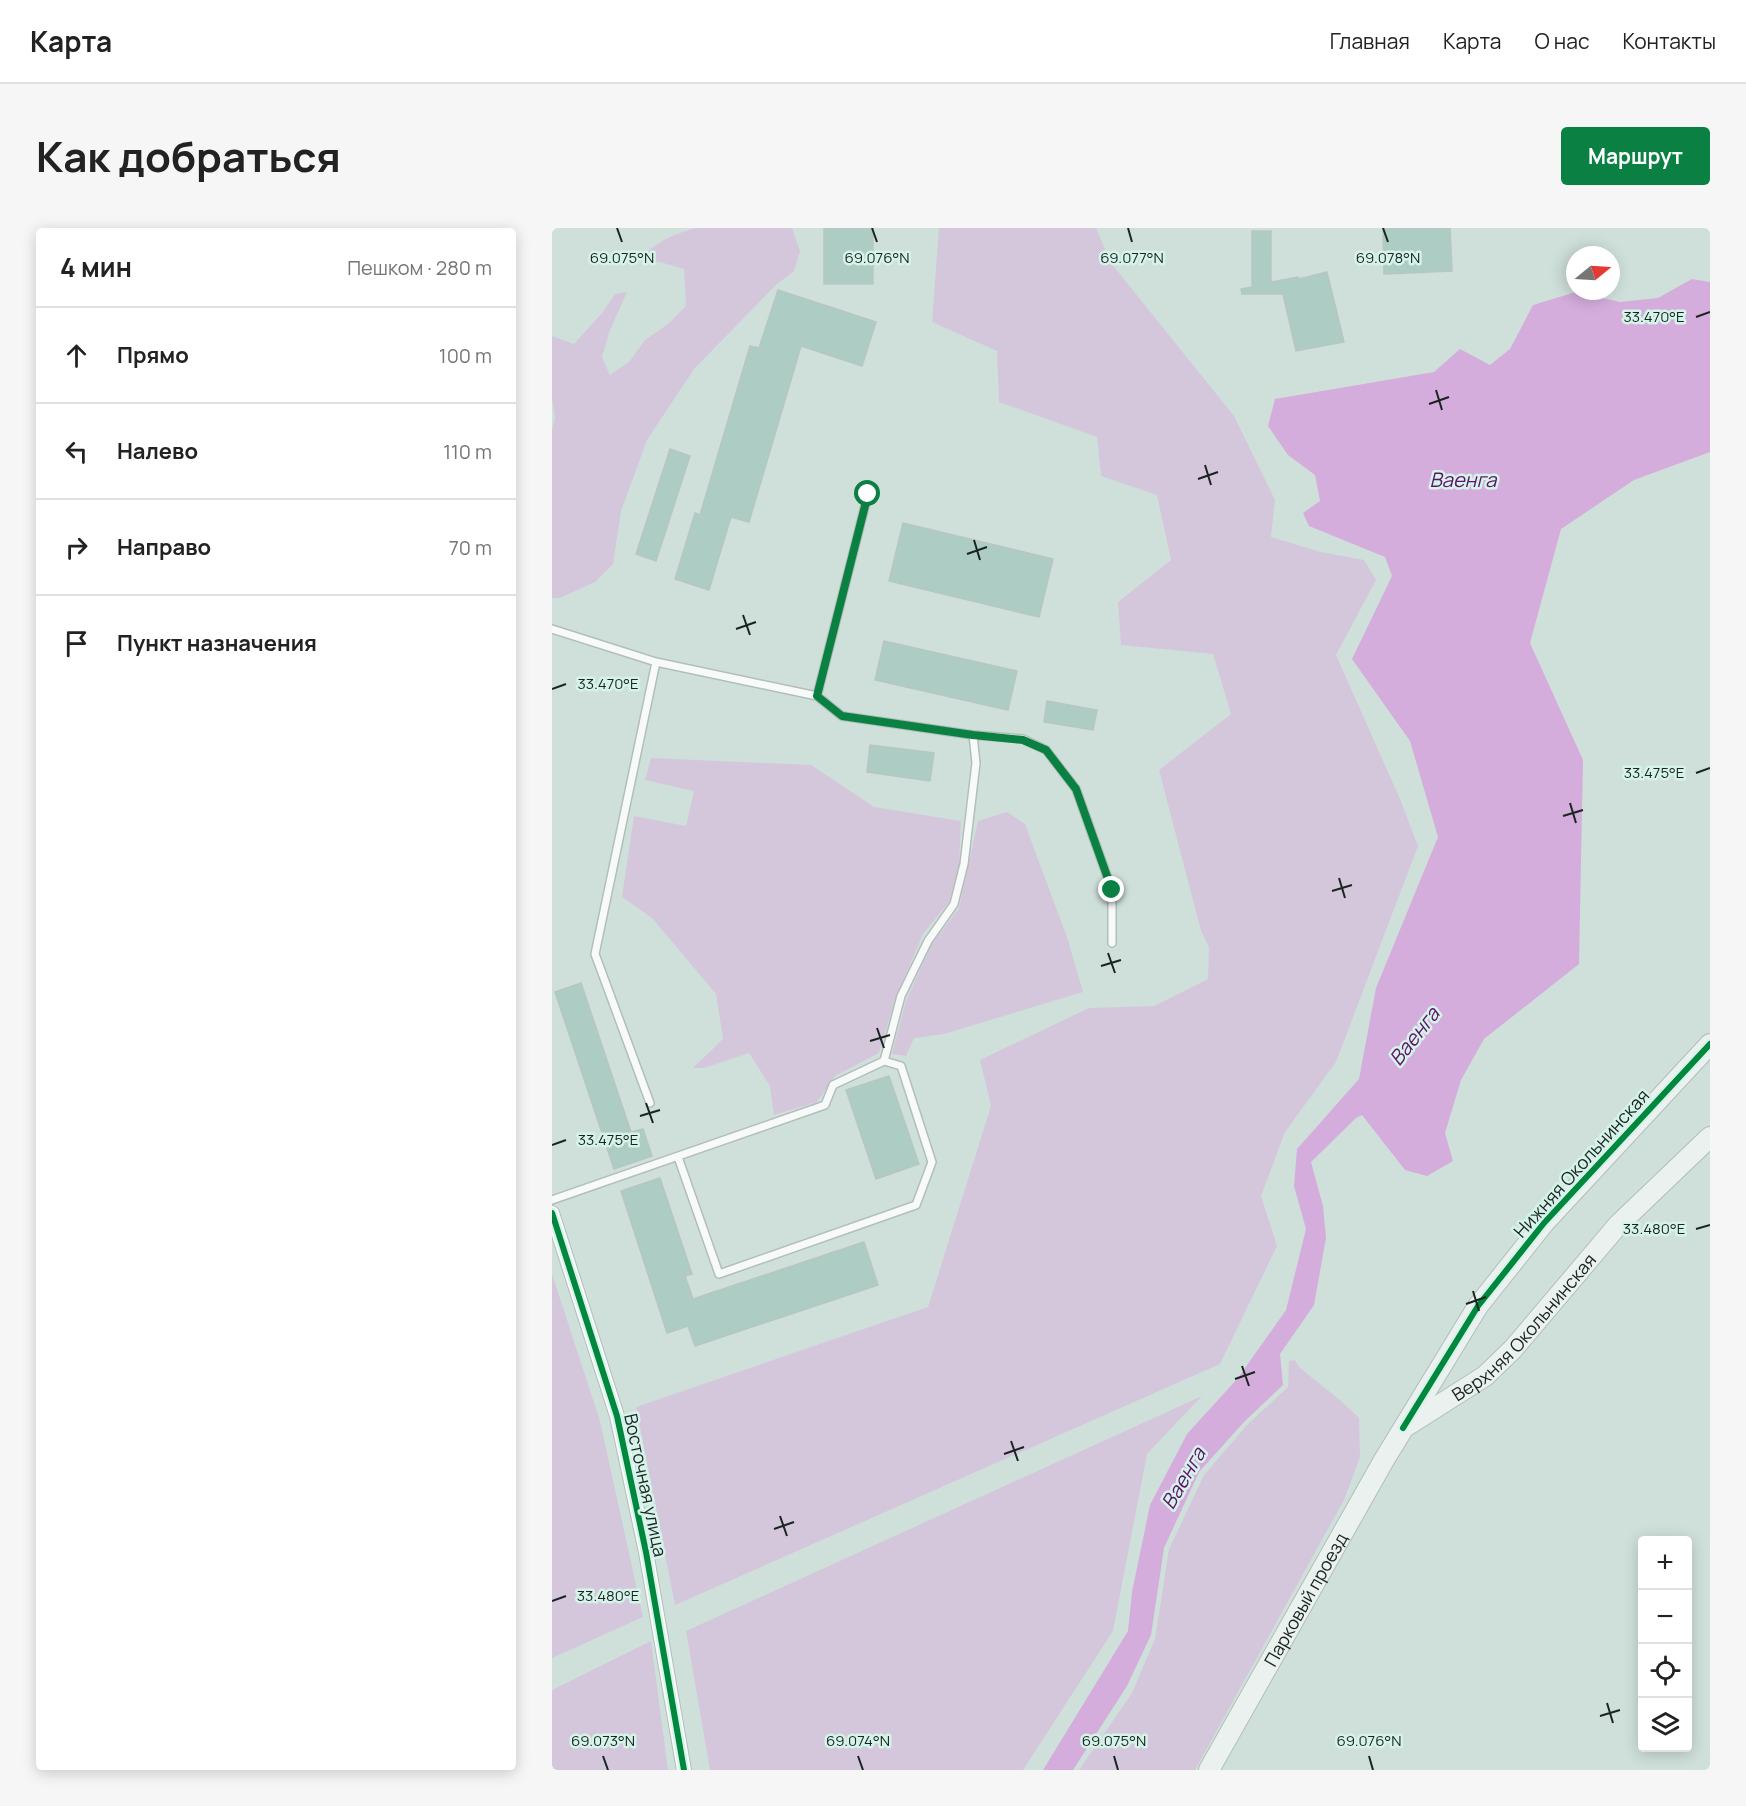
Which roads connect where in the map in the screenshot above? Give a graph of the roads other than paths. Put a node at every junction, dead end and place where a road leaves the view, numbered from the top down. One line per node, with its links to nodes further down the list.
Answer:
1 (868, 494): 4 (lane)
2 (552, 629): 3 (lane)
3 (656, 662): 4 (lane); 9 (lane)
4 (817, 696): 5 (lane)
5 (973, 735): 6 (lane); 8 (lane)
6 (1112, 943)
7 (1710, 1044): 14 (main road, Нижняя Окольнинская)
8 (884, 1061): 11 (lane); 11 (lane)
9 (650, 1103)
10 (1710, 1137): 14 (main road, Верхняя Окольнинская)
11 (678, 1157): 12 (lane)
12 (552, 1200)
13 (552, 1214): 15 (street, Восточная улица)
14 (1403, 1428): 16 (main road, Парковый проезд)
15 (684, 1770)
16 (1209, 1770)

